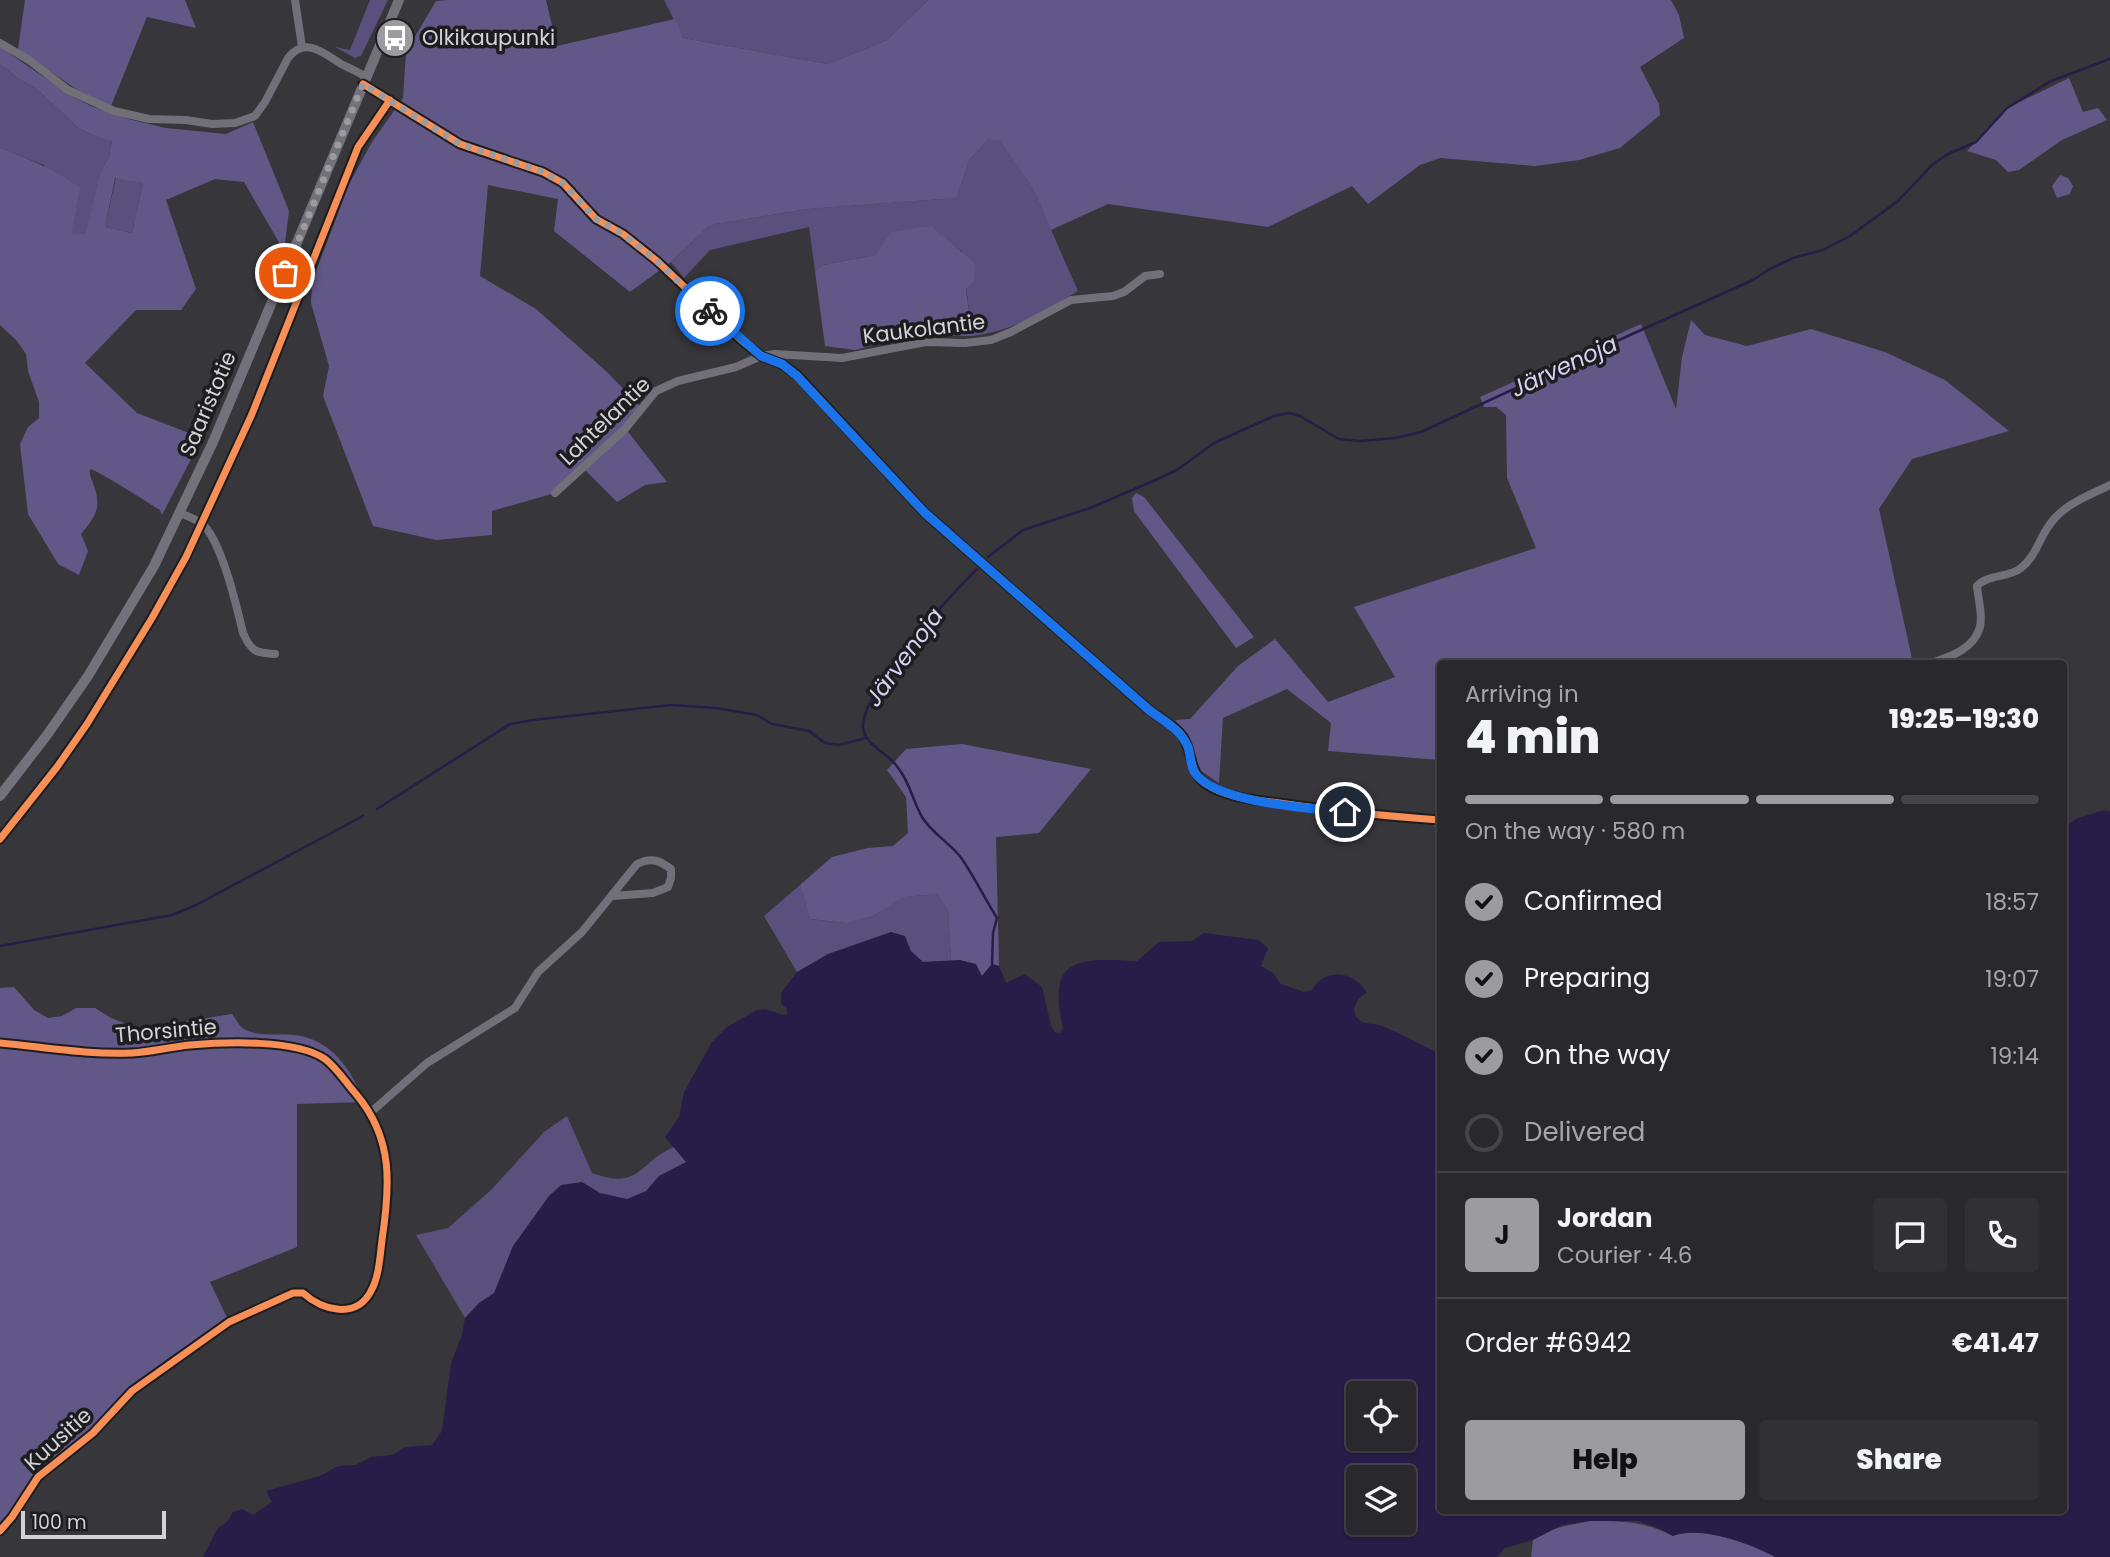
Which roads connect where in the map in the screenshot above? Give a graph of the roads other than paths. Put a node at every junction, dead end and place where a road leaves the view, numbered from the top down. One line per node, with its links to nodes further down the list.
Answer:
1 (295, 0): 4 (street)
2 (399, 0): 5 (main road, Saaristotie)
3 (0, 43): 4 (street)
4 (302, 47): 5 (street)
5 (365, 80): 7 (street); 10 (main road, Saaristotie)
6 (1160, 274): 7 (street, Kaukolantie)
7 (761, 356): 9 (street, Lahtelantie); 14 (street)
8 (2110, 485): 12 (street)
9 (555, 494)
10 (180, 513): 11 (street); 13 (main road, Saaristotie)
11 (275, 654)
12 (1941, 660)
13 (0, 796)
14 (1437, 821)
15 (612, 896): 15 (street); 17 (street)
16 (0, 1043): 17 (street, Thorsintie)
17 (370, 1113): 18 (street, Thorsintie)
18 (218, 1331): 19 (street, Kuusitie)
19 (0, 1531)

